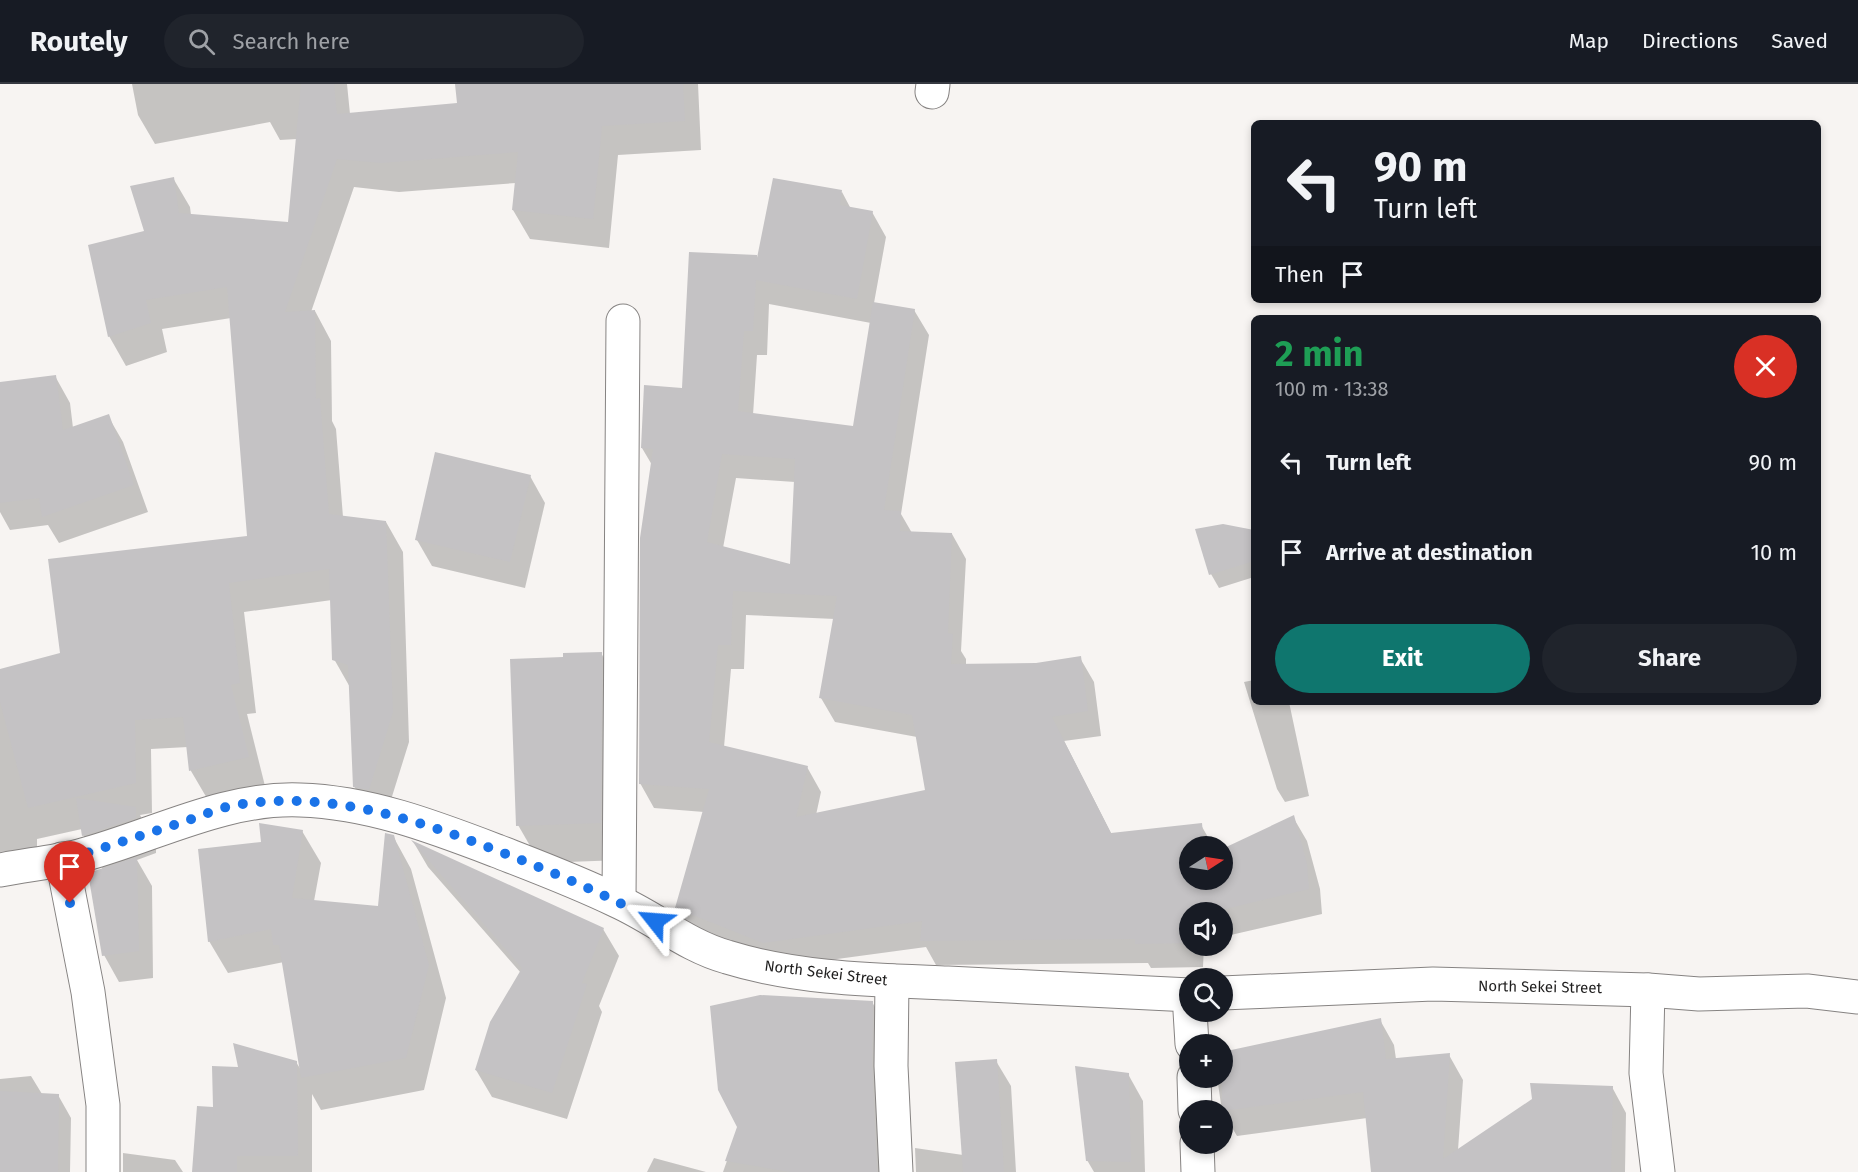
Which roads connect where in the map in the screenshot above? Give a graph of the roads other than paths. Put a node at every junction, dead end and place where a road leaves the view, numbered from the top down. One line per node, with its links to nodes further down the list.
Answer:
1 (623, 321): 4 (street)
2 (62, 859): 3 (street, North Sekei Street); 4 (street, North Sekei Street); 11 (street)
3 (0, 870)
4 (619, 901): 5 (street, North Sekei Street)
5 (892, 981): 8 (street, North Sekei Street); 12 (street)
6 (1648, 990): 7 (street, North Sekei Street); 9 (street, North Sekei Street); 14 (street)
7 (1233, 993)
8 (1179, 994)
9 (1858, 997)
10 (1197, 1154): 13 (street)
11 (103, 1172)
12 (896, 1172)
13 (1198, 1172)
14 (1658, 1172)

